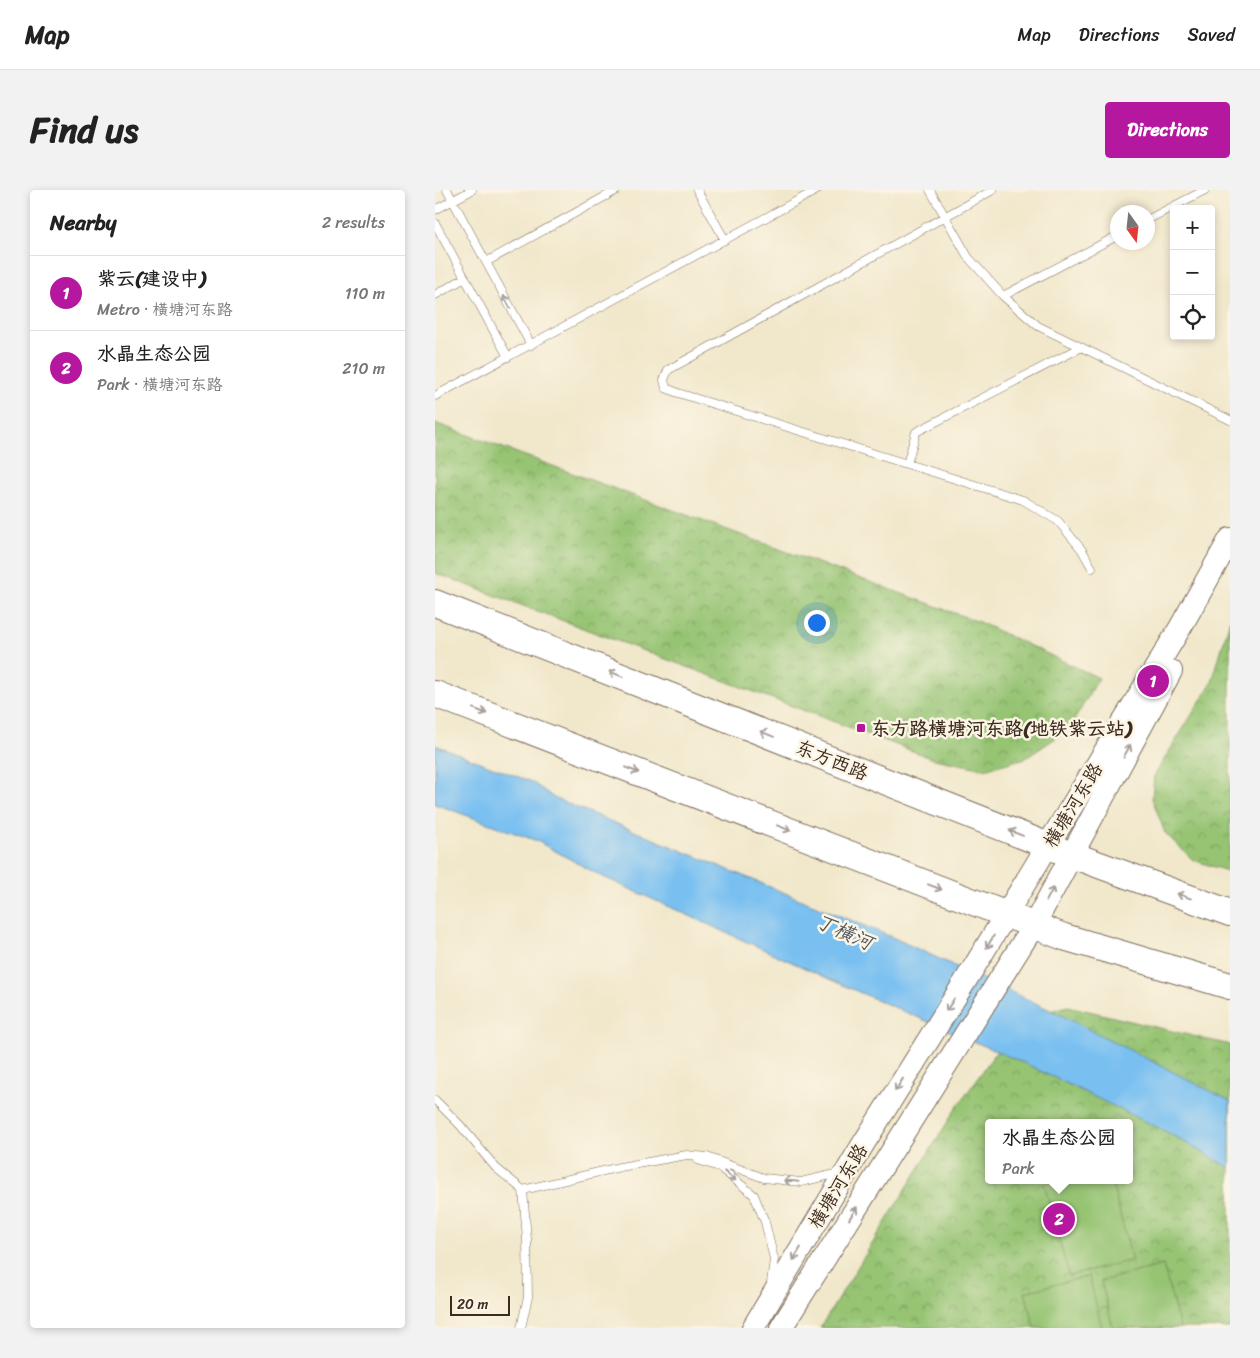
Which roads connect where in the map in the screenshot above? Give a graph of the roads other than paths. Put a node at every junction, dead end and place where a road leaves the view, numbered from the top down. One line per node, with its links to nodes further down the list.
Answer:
1 (447, 190): 9 (lane)
2 (472, 190): 9 (lane)
3 (617, 190): 16 (lane)
4 (697, 190): 14 (lane)
5 (817, 190): 14 (lane)
6 (930, 190): 11 (lane)
7 (993, 190): 11 (lane)
8 (1205, 190): 12 (lane)
9 (452, 200): 10 (lane); 16 (lane)
10 (435, 210)
11 (945, 216): 19 (lane); 25 (lane)
12 (1155, 216)
13 (435, 223): 17 (lane)
14 (725, 240): 20 (lane)
15 (1110, 240): 19 (lane)
16 (486, 262): 20 (lane, one-way to 16)
17 (465, 278): 18 (lane); 22 (lane)
18 (435, 295)
19 (1003, 296): 21 (lane)
20 (531, 345): 22 (lane)
21 (1080, 348): 24 (lane); 25 (lane)
22 (508, 357): 23 (lane)
23 (435, 396)
24 (1230, 420)
25 (907, 464): 28 (lane)
26 (1230, 539): 31 (main road, 横塘河东路)
27 (1230, 566): 31 (main road, 横塘河东路, one-way to 27)
28 (1092, 568)
29 (435, 603): 31 (main road, 东方西路, one-way to 29)
30 (435, 694): 33 (main road, one-way to 33)
31 (1060, 850): 32 (main road, 东方西路, one-way to 31); 33 (main road, 横塘河东路); 34 (main road, 横塘河东路, one-way to 31)
32 (1230, 913)
33 (1007, 914): 34 (main road); 37 (main road, 横塘河东路, one-way to 37)
34 (1034, 925): 35 (main road); 43 (main road, 横塘河东路, one-way to 34)
35 (1230, 986)
36 (435, 1100): 39 (lane)
37 (862, 1146): 38 (lane, one-way to 38); 40 (main road, 横塘河东路, one-way to 40)
38 (687, 1156): 39 (lane); 40 (lane, one-way to 40)
39 (523, 1190): 41 (lane)
40 (768, 1302): 42 (main road, 横塘河东路)
41 (521, 1328)
42 (753, 1328)
43 (781, 1328)

